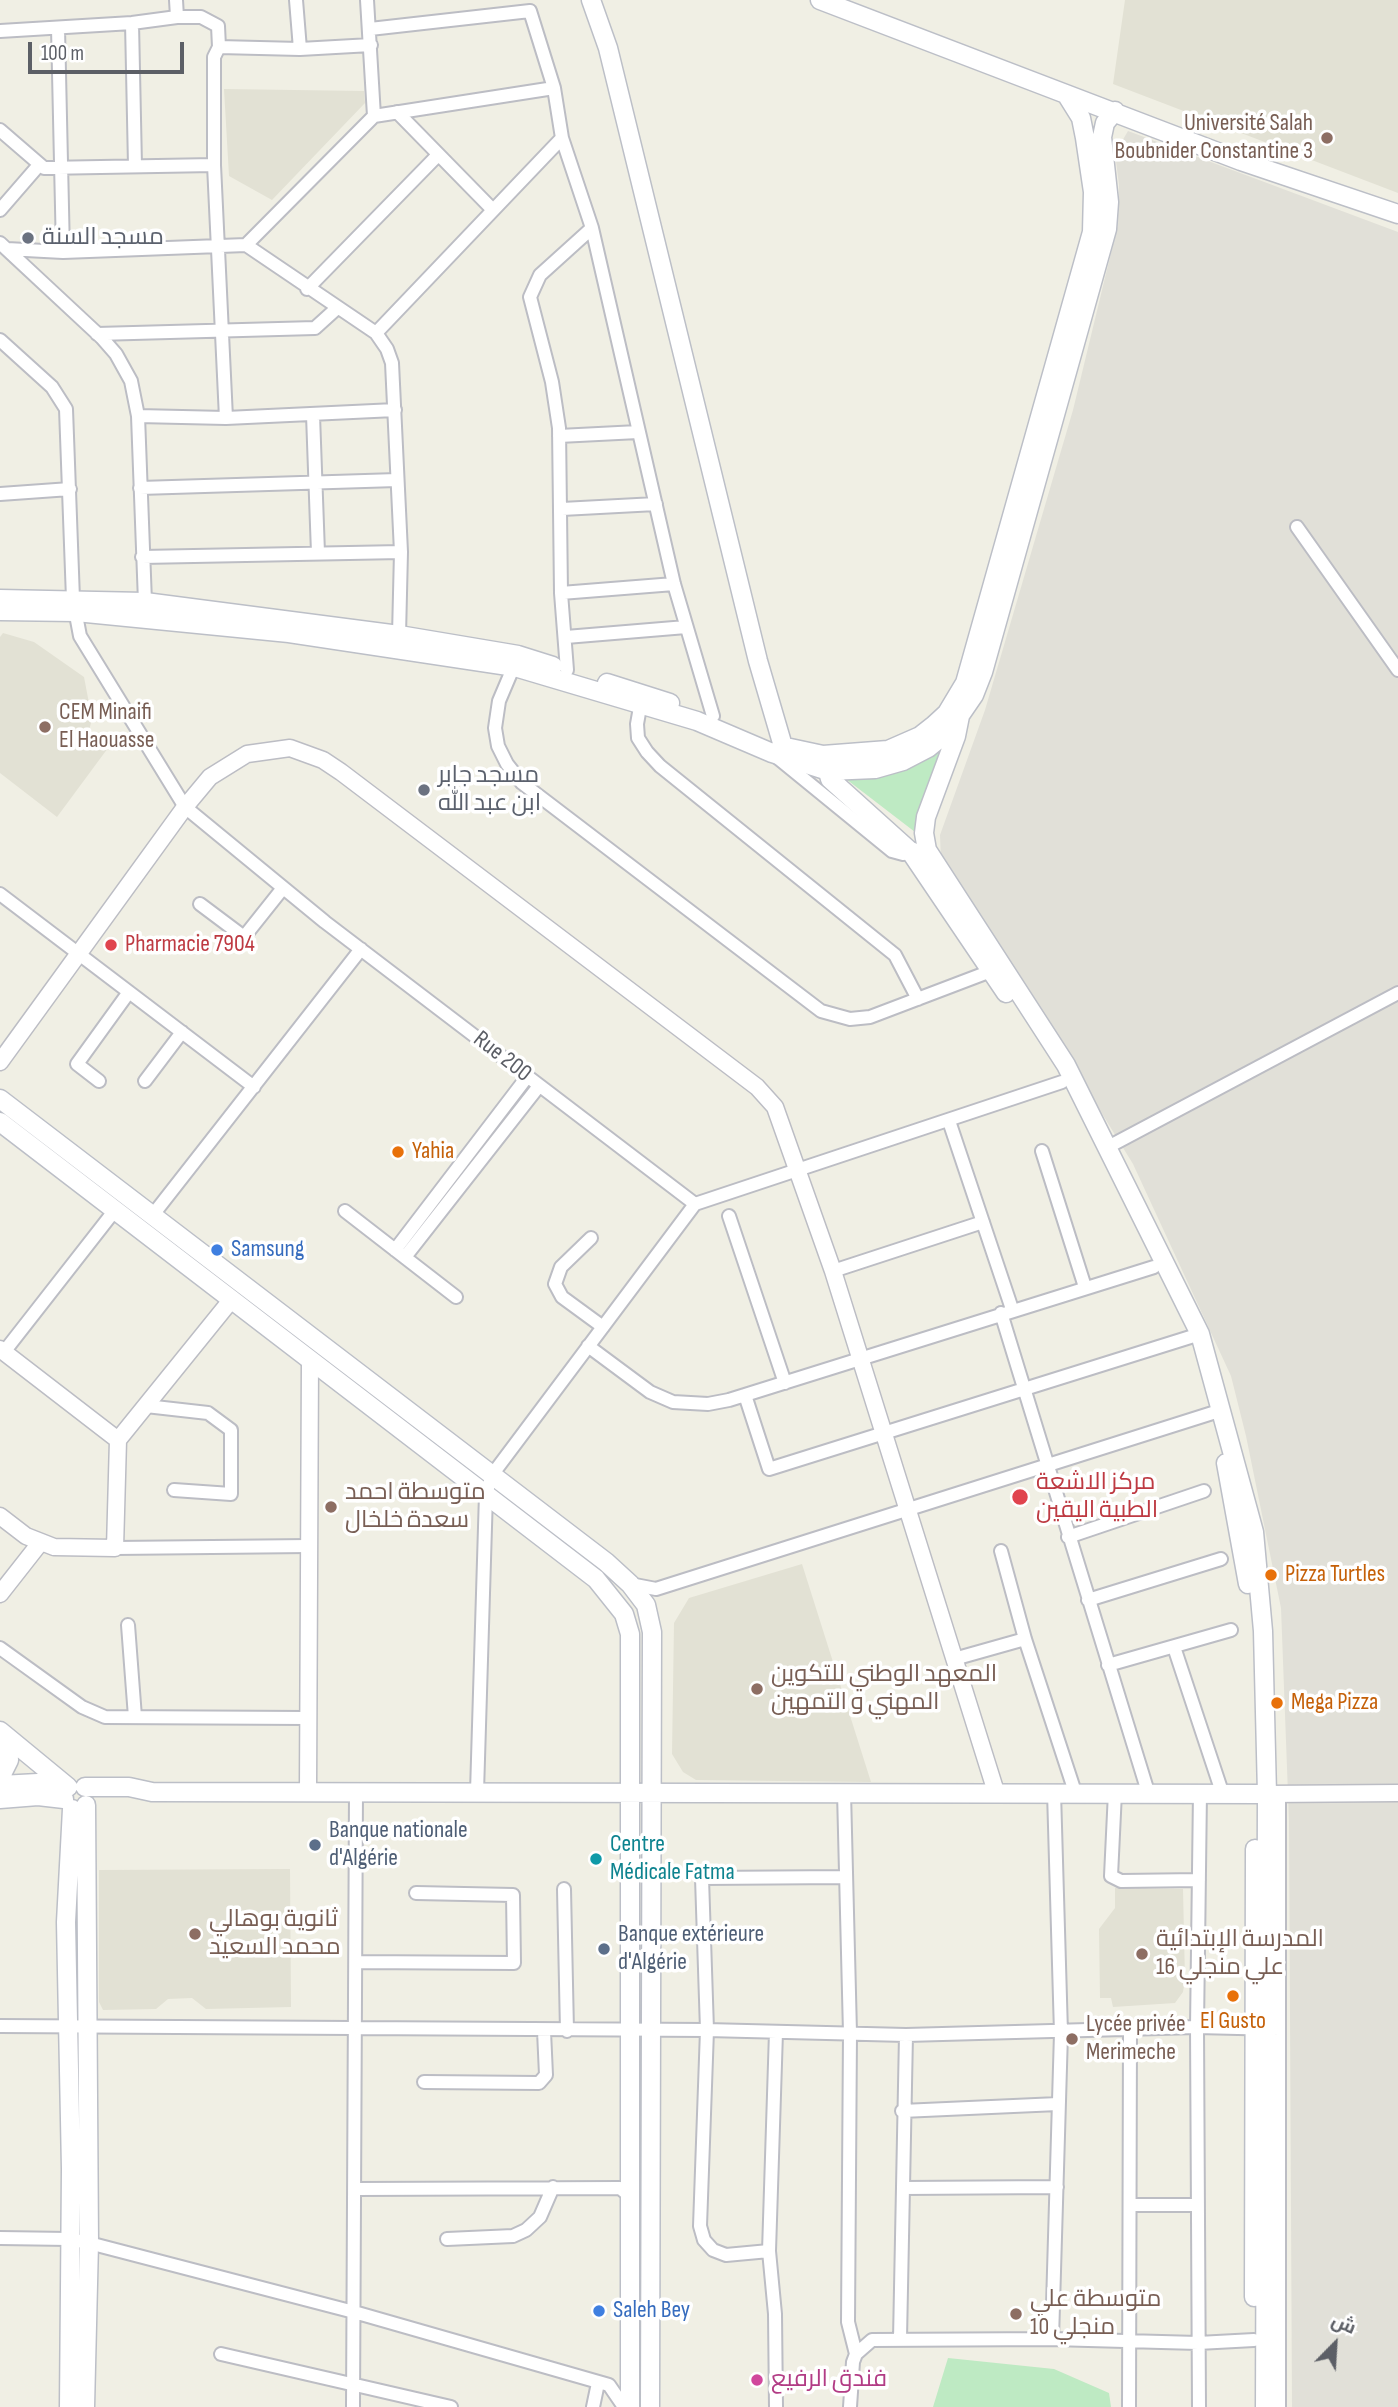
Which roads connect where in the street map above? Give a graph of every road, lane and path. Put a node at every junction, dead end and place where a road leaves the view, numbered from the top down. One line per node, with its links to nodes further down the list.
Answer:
1 (176, 0): 7 (street)
2 (296, 0): 14 (street)
3 (367, 0): 10 (street)
4 (591, 0): 73 (main road)
5 (820, 0): 16 (main road)
6 (528, 6): 10 (street); 15 (street)
7 (177, 17): 8 (street); 13 (street)
8 (132, 23): 9 (street); 25 (street)
9 (58, 29): 11 (street); 26 (street)
10 (370, 30): 12 (street)
11 (0, 31)
12 (371, 45): 14 (street); 19 (street)
13 (219, 47): 14 (street); 24 (street)
14 (300, 49)
15 (554, 88): 18 (street); 21 (street)
16 (1066, 94): 17 (main road); 74 (main road)
17 (1115, 111): 29 (main road); 72 (main road)
18 (397, 112): 19 (street); 22 (street)
19 (374, 116): 32 (street)
20 (0, 130): 23 (street)
21 (562, 138): 28 (street); 30 (street)
22 (438, 156): 28 (street); 35 (street)
23 (39, 165): 26 (street); 27 (street)
24 (214, 165): 25 (street); 31 (street)
25 (135, 166): 26 (street)
26 (60, 167): 34 (street)
27 (0, 210)
28 (493, 210): 38 (street)
29 (1398, 214)
30 (592, 228): 45 (street); 46 (street)
31 (219, 244): 32 (street); 34 (street); 37 (street)
32 (246, 245): 35 (street)
33 (4, 246): 34 (street); 39 (street)
34 (63, 252)
35 (307, 289): 36 (street)
36 (336, 309): 37 (street); 38 (street)
37 (224, 328): 39 (street); 44 (street)
38 (376, 333): 41 (street)
39 (97, 334): 43 (street)
40 (0, 340): 50 (street, Rue 200)
41 (395, 410): 42 (street); 47 (street)
42 (313, 415): 44 (street); 48 (street)
43 (138, 416): 44 (street); 49 (street)
44 (226, 418)
45 (638, 432): 46 (street); 52 (street)
46 (559, 436): 53 (street)
47 (397, 480): 48 (street); 55 (street)
48 (316, 482): 49 (street); 56 (street)
49 (140, 488): 57 (street)
50 (70, 489): 51 (street); 62 (street, Rue 200)
51 (0, 494)
52 (656, 504): 53 (street); 58 (street)
53 (562, 509): 59 (street)
54 (1297, 527): 69 (street)
55 (401, 552): 56 (street); 65 (street)
56 (318, 553): 57 (street)
57 (142, 557): 61 (street)
58 (674, 584): 59 (street); 64 (street)
59 (561, 593): 66 (street)
60 (0, 599): 62 (main road)
61 (145, 602): 62 (main road); 65 (main road)
62 (74, 605): 63 (main road); 67 (main road); 75 (street, Rue 200)
63 (0, 611)
64 (686, 627): 66 (street); 71 (street)
65 (399, 635): 67 (main road)
66 (566, 637): 68 (street)
67 (517, 661): 68 (main road); 70 (main road); 85 (street)
68 (567, 670): 70 (main road)
69 (1398, 670)
70 (641, 700): 71 (main road); 73 (main road); 85 (street)
71 (713, 716): 73 (main road)
72 (960, 716): 74 (main road); 76 (main road)
73 (781, 753): 74 (main road); 76 (street)
74 (826, 763): 76 (main road)
75 (184, 807): 77 (street, Rue 200); 81 (street); 99 (street)
76 (918, 846): 82 (main road); 97 (main road)
77 (283, 888): 79 (street); 80 (street, Rue 200)
78 (0, 894): 81 (street)
79 (200, 904)
80 (361, 949): 88 (street, Rue 200); 93 (street)
81 (79, 954): 83 (street); 87 (street)
82 (991, 971): 85 (street); 91 (main road)
83 (129, 992): 86 (street); 89 (street)
84 (1398, 993): 97 (street)
85 (918, 999)
86 (182, 1032): 90 (street); 93 (street)
87 (0, 1062)
88 (527, 1077): 92 (street, Rue 200); 107 (street)
89 (99, 1081)
90 (145, 1082)
91 (1062, 1082): 95 (street); 108 (main road)
92 (539, 1086): 100 (street, Rue 200); 107 (street)
93 (254, 1087): 103 (street)
94 (0, 1100): 103 (main road)
95 (949, 1121): 99 (street); 105 (street)
96 (0, 1122): 101 (main road)
97 (1108, 1147): 115 (main road)
98 (1042, 1151): 110 (street)
99 (799, 1171): 100 (street); 109 (street)
100 (695, 1203): 114 (street)
101 (115, 1210): 112 (main road); 117 (street)
102 (345, 1211): 107 (street)
103 (152, 1216): 128 (main road)
104 (729, 1216): 120 (street)
105 (983, 1222): 109 (street); 113 (street)
106 (591, 1238): 114 (street)
107 (400, 1254): 111 (street)
108 (1154, 1267): 110 (street); 115 (main road)
109 (833, 1271): 119 (street)
110 (1085, 1287): 113 (street)
111 (456, 1297)
112 (232, 1299): 118 (main road); 123 (street)
113 (1007, 1311): 119 (street); 121 (street)
114 (603, 1327): 116 (street)
115 (1195, 1335): 121 (street); 124 (main road)
116 (588, 1346): 122 (street); 128 (street)
117 (2, 1350): 126 (street)
118 (310, 1359): 131 (main road); 136 (street)
119 (859, 1360): 120 (street); 125 (street)
120 (785, 1383): 122 (street)
121 (1024, 1390): 125 (street); 127 (street)
122 (745, 1395): 125 (street)
123 (146, 1406): 126 (street); 129 (street)
124 (1217, 1412): 127 (street); 171 (main road)
125 (884, 1434): 132 (street)
126 (118, 1440): 137 (street)
127 (1046, 1466): 132 (street); 134 (street)
128 (492, 1475): 131 (street); 140 (main road)
129 (174, 1490)
130 (1204, 1491): 134 (street)
131 (486, 1494): 160 (street); 168 (main road)
132 (908, 1509): 141 (street); 150 (street)
133 (0, 1516): 135 (street)
134 (1068, 1536): 143 (street)
135 (40, 1543): 137 (street); 142 (street)
136 (309, 1546): 137 (street); 153 (street)
137 (115, 1548)
138 (1001, 1551): 147 (street)
139 (1221, 1559): 143 (street)
140 (630, 1584): 141 (street); 144 (main road)
141 (656, 1589): 144 (street)
142 (0, 1594)
143 (1088, 1600): 151 (street)
144 (648, 1614): 159 (main road)
145 (128, 1625): 152 (street)
146 (1231, 1630): 148 (street)
147 (1026, 1639): 150 (street); 164 (street)
148 (1174, 1647): 151 (street); 169 (street)
149 (0, 1648): 152 (street)
150 (954, 1659): 162 (street)
151 (1108, 1665): 166 (street)
152 (135, 1717): 153 (street)
153 (307, 1718): 157 (street)
154 (3, 1734): 155 (main road); 172 (main road)
155 (0, 1778)
156 (0, 1785): 172 (main road)
157 (308, 1791): 158 (main road); 172 (main road)
158 (356, 1791): 160 (main road); 178 (street)
159 (652, 1791): 161 (main road); 168 (main road); 190 (main road)
160 (477, 1792): 168 (main road)
161 (845, 1792): 162 (main road); 174 (street)
162 (996, 1792): 163 (main road)
163 (1054, 1792): 164 (main road); 193 (street)
164 (1075, 1792): 165 (main road)
165 (1115, 1792): 166 (main road); 175 (street)
166 (1148, 1792): 167 (main road)
167 (1200, 1792): 169 (main road); 175 (street)
168 (631, 1793): 186 (main road)
169 (1222, 1793): 171 (main road)
170 (1398, 1793): 171 (street)
171 (1267, 1794): 185 (main road)
172 (76, 1797): 173 (main road); 180 (main road); 181 (main road)
173 (0, 1799)
174 (846, 1877): 187 (street); 192 (street)
175 (1199, 1880): 182 (street)
176 (564, 1889): 189 (street)
177 (416, 1893): 178 (street)
178 (357, 1962): 183 (street)
179 (0, 2026): 180 (street)
180 (66, 2026): 181 (street); 206 (main road)
181 (87, 2026): 183 (street); 208 (main road)
182 (1197, 2027): 184 (street); 185 (street); 204 (street)
183 (357, 2028): 188 (street); 202 (street)
184 (1130, 2029): 193 (street); 203 (street)
185 (1267, 2029): 214 (main road); 234 (main road); 235 (street)
186 (631, 2030): 189 (street); 190 (street); 199 (main road)
187 (707, 2030): 190 (street); 191 (street); 209 (street)
188 (544, 2031): 189 (street); 195 (street)
189 (567, 2031)
190 (650, 2031): 221 (main road)
191 (776, 2032): 192 (street); 209 (street)
192 (850, 2033): 194 (street); 217 (street)
193 (1061, 2033): 194 (street); 196 (street)
194 (906, 2035): 197 (street)
195 (425, 2082)
196 (1058, 2104): 197 (street); 200 (street)
197 (902, 2111): 201 (street)
198 (553, 2187): 199 (street); 202 (street); 207 (street)
199 (627, 2187): 218 (main road)
200 (1057, 2187): 201 (street); 212 (street)
201 (903, 2188): 211 (street)
202 (356, 2189): 210 (street)
203 (1130, 2205): 204 (street); 213 (street)
204 (1197, 2205): 215 (street)
205 (0, 2238): 206 (street)
206 (69, 2239): 208 (street); 222 (main road)
207 (447, 2239)
208 (89, 2243): 210 (street); 223 (main road)
209 (769, 2251): 229 (street)
210 (354, 2312): 219 (street); 220 (street)
211 (900, 2339): 212 (street); 217 (street)
212 (1052, 2339): 213 (street)
213 (1129, 2340): 215 (street); 231 (street)
214 (1254, 2340): 215 (street); 233 (main road)
215 (1198, 2343): 232 (street)
216 (221, 2354): 219 (street)
217 (856, 2354): 230 (street)
218 (631, 2365): 220 (street); 228 (main road)
219 (353, 2384): 224 (street); 225 (street)
220 (604, 2384): 226 (street); 227 (street)
221 (654, 2404)
222 (69, 2407)
223 (85, 2407)
224 (353, 2407)
225 (451, 2407)
226 (593, 2407)
227 (624, 2407)
228 (629, 2407)
229 (776, 2407)
230 (850, 2407)
231 (1129, 2407)
232 (1199, 2407)
233 (1255, 2407)
234 (1265, 2407)
235 (1279, 2407)

